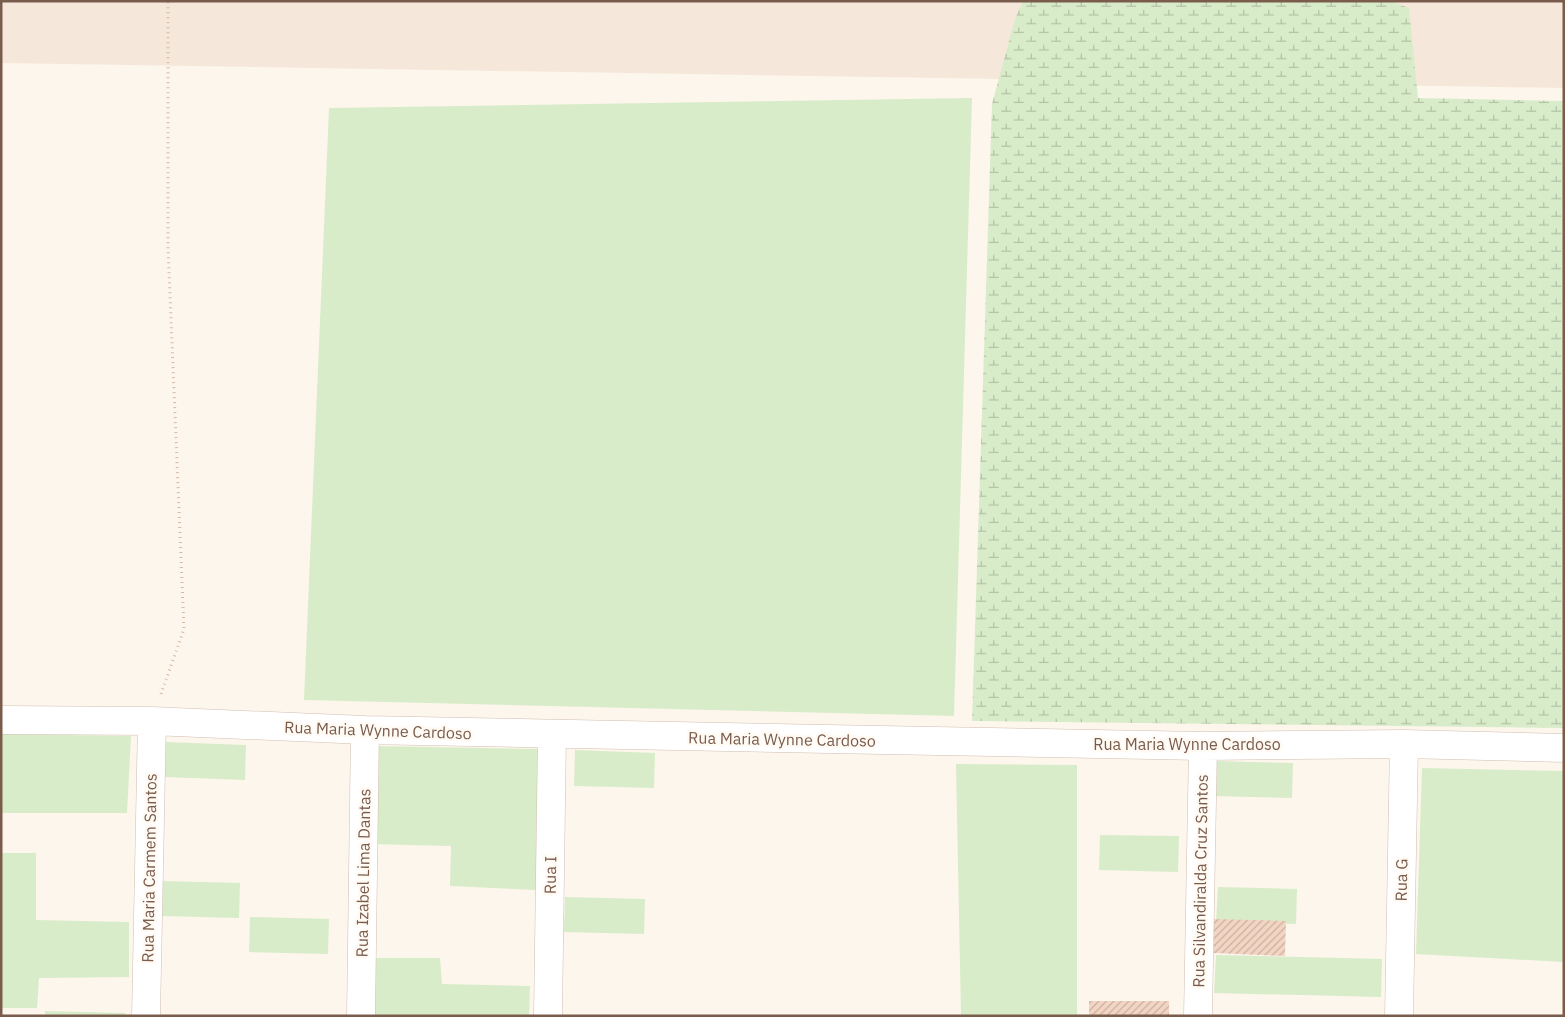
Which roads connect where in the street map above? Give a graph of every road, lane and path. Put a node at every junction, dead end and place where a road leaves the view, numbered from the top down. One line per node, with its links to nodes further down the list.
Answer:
1 (168, 1): 3 (path)
2 (1, 720): 3 (street, Rua Maria Wynne Cardoso)
3 (152, 721): 4 (street, Rua Maria Wynne Cardoso); 9 (street, Rua Maria Carmem Santos)
4 (365, 730): 5 (street, Rua Maria Wynne Cardoso); 10 (street, Rua Izabel Lima Dantas)
5 (552, 734): 7 (street, Rua Maria Wynne Cardoso); 11 (street, Rua I)
6 (1404, 744): 7 (street, Rua Maria Wynne Cardoso); 8 (street, Rua Maria Wynne Cardoso); 13 (street, Rua G)
7 (1203, 746): 12 (street, Rua Silvandiralda Cruz Santos)
8 (1564, 748)
9 (146, 1016)
10 (360, 1016)
11 (548, 1016)
12 (1198, 1016)
13 (1398, 1016)

